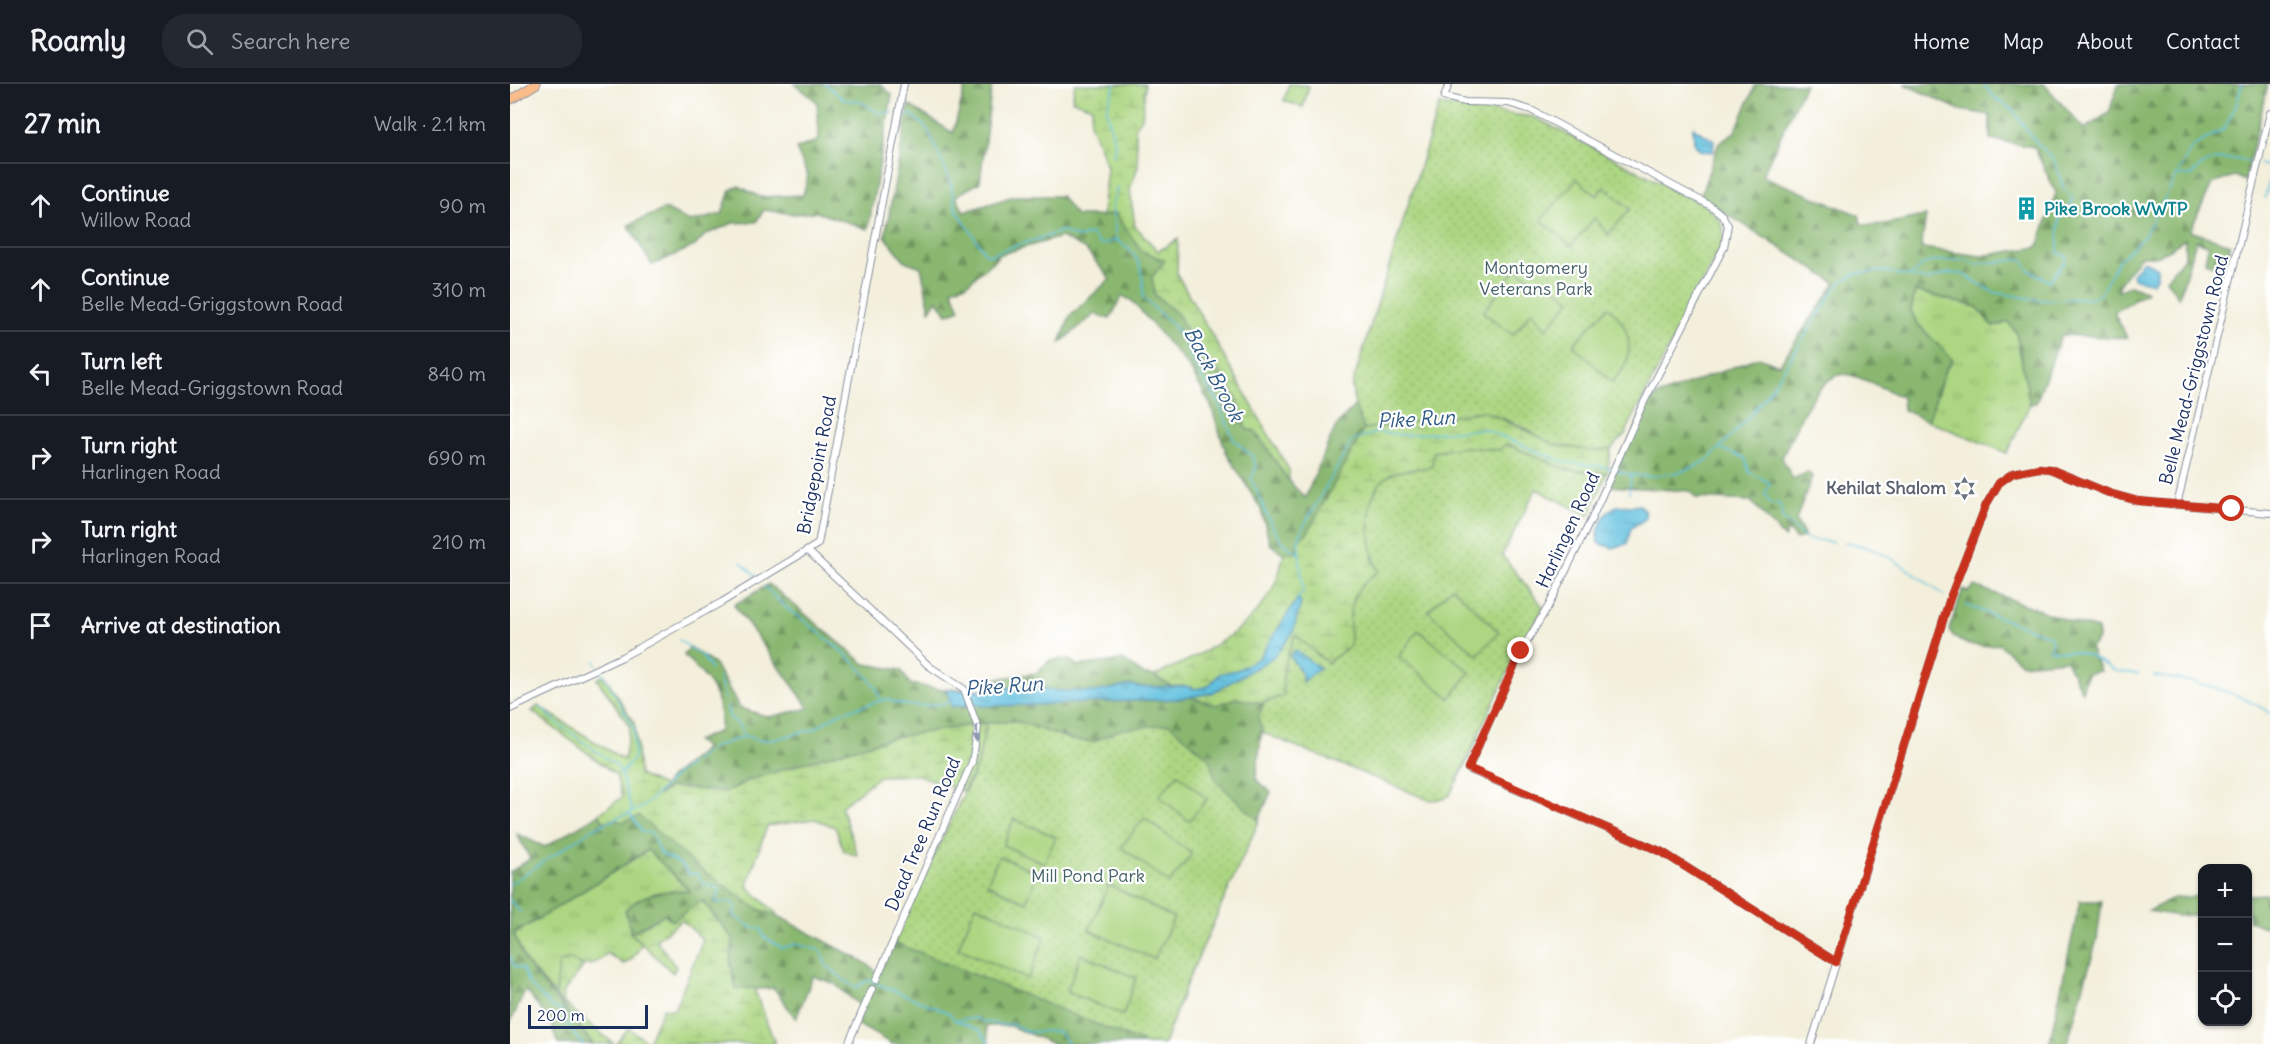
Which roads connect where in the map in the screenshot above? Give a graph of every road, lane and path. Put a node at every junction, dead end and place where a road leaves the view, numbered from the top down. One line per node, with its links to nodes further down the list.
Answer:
1 (536, 84): 4 (highway)
2 (904, 84): 8 (street, Bridgepoint Road)
3 (1449, 84): 10 (street, Harlingen Road)
4 (510, 100)
5 (2270, 113): 6 (street, Belle Mead-Griggstown Road)
6 (2177, 505): 7 (street); 10 (street, Belle Mead-Griggstown Road)
7 (2270, 513)
8 (809, 552): 9 (street, Bridgepoint Road); 11 (street, Dead Tree Run Road, one-way to 11)
9 (510, 710)
10 (1836, 962): 14 (street, Belle Mead-Griggstown Road)
11 (876, 980)
12 (872, 989): 13 (street)
13 (848, 1044)
14 (1811, 1044)

